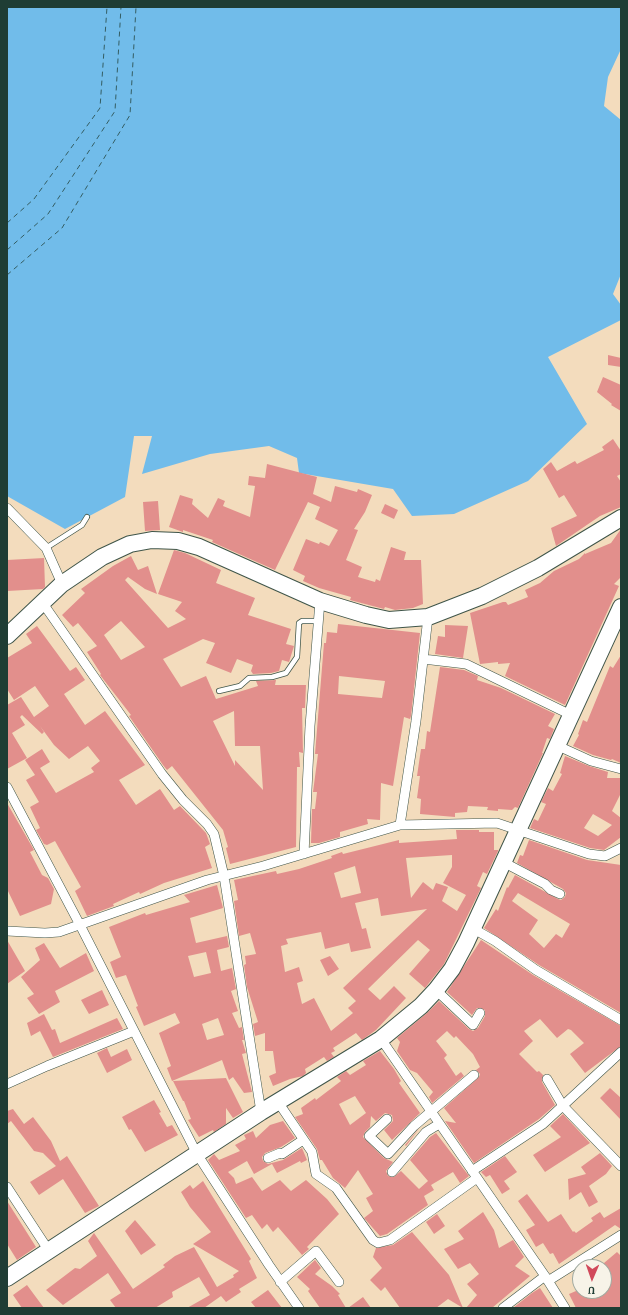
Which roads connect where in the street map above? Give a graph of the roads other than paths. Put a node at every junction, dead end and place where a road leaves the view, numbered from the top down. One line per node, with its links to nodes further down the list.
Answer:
1 (7, 508): 4 (street)
2 (88, 517): 4 (lane)
3 (621, 518): 9 (highway)
4 (46, 548): 5 (street)
5 (62, 584): 6 (highway); 7 (highway)
6 (320, 601): 9 (highway); 10 (street)
7 (42, 602): 11 (highway); 23 (street)
8 (621, 607): 14 (highway)
9 (428, 617): 12 (street)
10 (318, 621): 13 (lane); 21 (street)
11 (7, 636)
12 (423, 659): 14 (street); 18 (street)
13 (219, 691)
14 (570, 715): 15 (highway)
15 (556, 745): 16 (street); 19 (highway)
16 (621, 769)
17 (7, 786): 25 (street)
18 (400, 825): 19 (street); 21 (street)
19 (518, 831): 20 (street); 22 (highway)
20 (619, 853)
21 (304, 854): 23 (street)
22 (503, 862): 24 (street); 26 (highway)
23 (224, 876): 25 (street); 40 (street)
24 (560, 894)
25 (80, 925): 27 (street); 31 (street)
26 (472, 928): 28 (highway); 30 (street)
27 (7, 931)
28 (436, 990): 29 (street); 32 (highway)
29 (480, 1014)
30 (621, 1020)
31 (134, 1031): 36 (street); 44 (street)
32 (381, 1039): 37 (highway); 39 (street)
33 (621, 1052): 38 (street)
34 (474, 1075): 39 (street)
35 (547, 1079): 38 (street)
36 (7, 1084)
37 (278, 1102): 40 (highway); 43 (street)
38 (563, 1106): 46 (street); 48 (street)
39 (431, 1111): 41 (street); 42 (street)
40 (261, 1112): 44 (highway)
41 (387, 1119)
42 (440, 1124): 47 (street); 48 (street)
43 (303, 1140): 45 (street); 48 (street)
44 (197, 1154): 51 (highway); 54 (street)
45 (268, 1158)
46 (621, 1166)
47 (392, 1172)
48 (475, 1174): 53 (street)
49 (7, 1187): 51 (street)
50 (621, 1234): 53 (street)
51 (49, 1251): 52 (highway)
52 (7, 1278)
53 (547, 1278): 57 (street); 58 (street)
54 (280, 1282): 55 (street); 56 (street)
55 (340, 1282)
56 (299, 1308)
57 (503, 1308)
58 (565, 1308)

